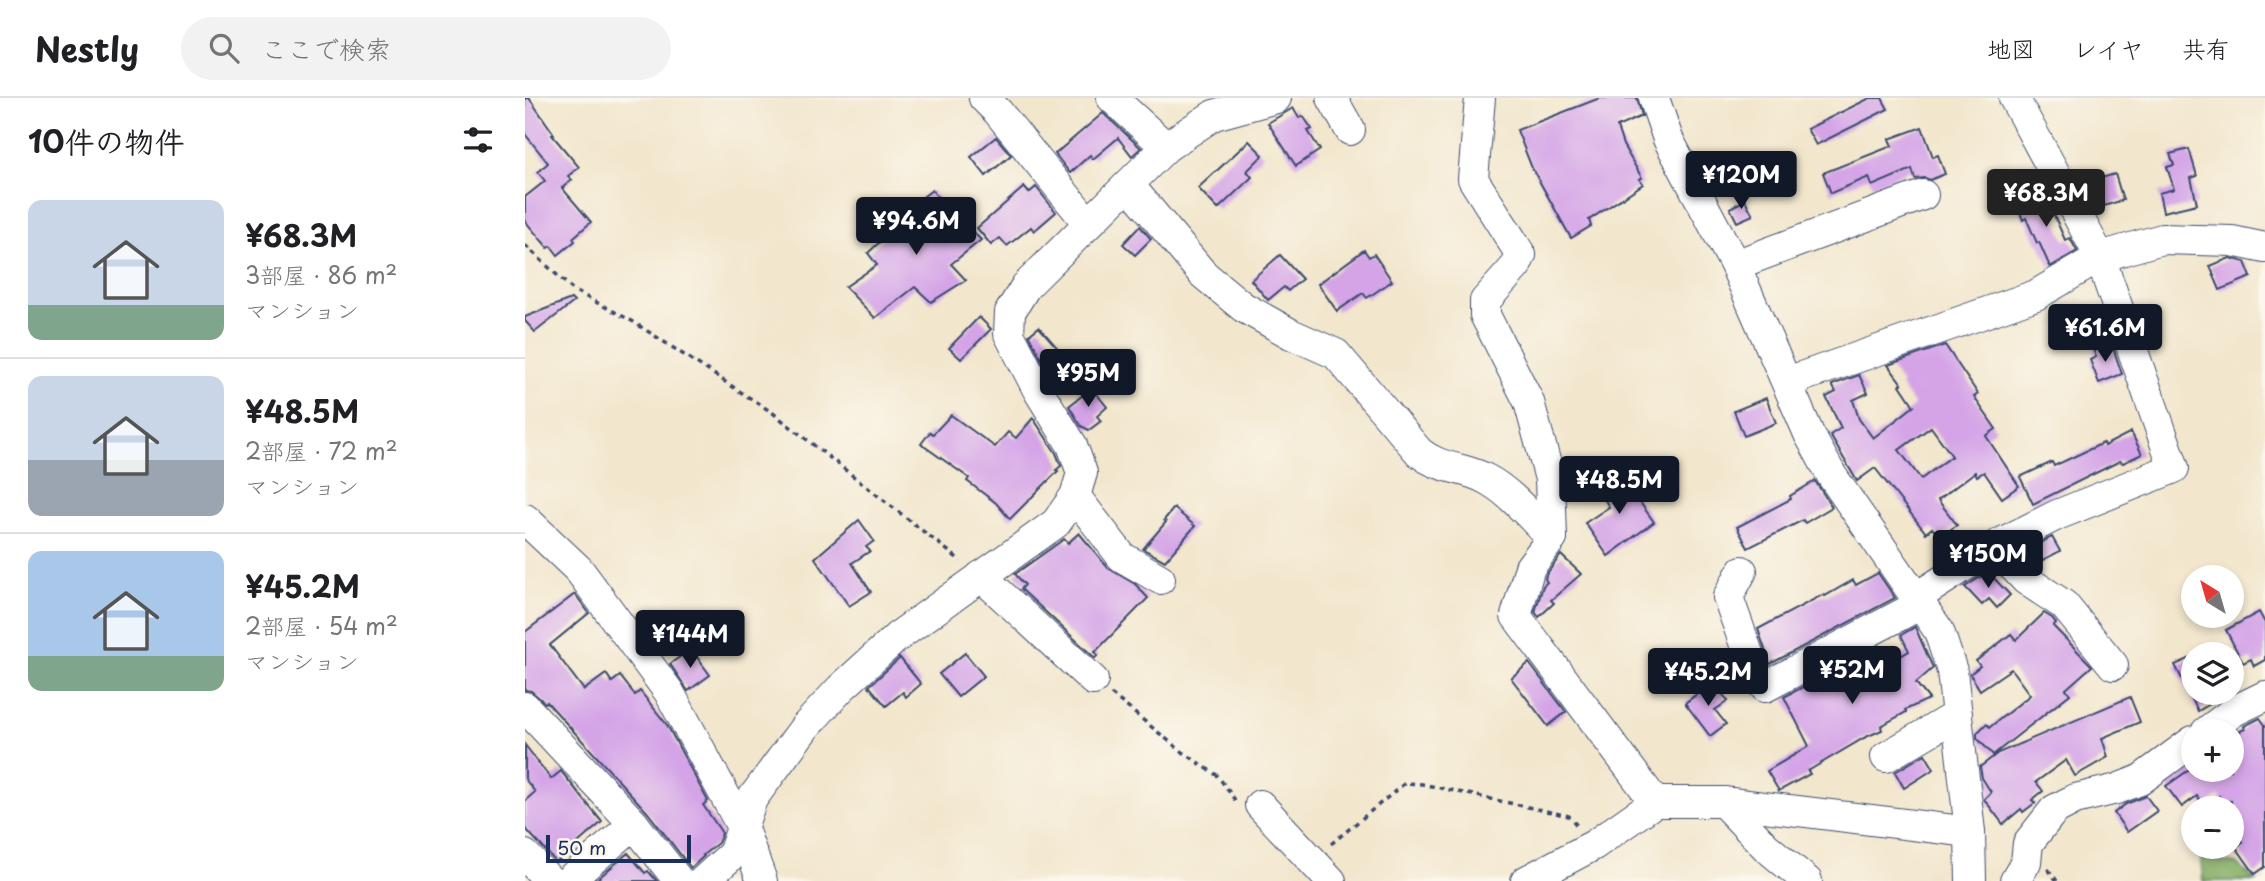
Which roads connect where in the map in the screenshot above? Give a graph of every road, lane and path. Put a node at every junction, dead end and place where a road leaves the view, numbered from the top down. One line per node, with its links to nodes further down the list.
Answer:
1 (984, 98): 12 (street)
2 (1112, 98): 9 (street)
3 (1276, 98): 9 (street)
4 (1332, 98): 8 (street)
5 (1481, 98): 20 (street)
6 (1654, 98): 16 (street)
7 (2014, 98): 15 (street)
8 (1350, 130)
9 (1167, 147): 10 (street)
10 (1129, 185): 12 (street); 20 (street)
11 (1923, 195): 16 (street)
12 (1088, 223): 18 (street)
13 (525, 245): 23 (path)
14 (2265, 248): 15 (street)
15 (2100, 257): 17 (street); 21 (street)
16 (1735, 265): 17 (street)
17 (1787, 382): 25 (street)
18 (1075, 496): 23 (street); 24 (street)
19 (525, 519): 38 (street)
20 (1552, 538): 34 (street)
21 (1995, 547): 25 (street); 26 (street)
22 (1742, 571): 25 (street)
23 (981, 576): 27 (street); 38 (street)
24 (1160, 579)
25 (1919, 601): 30 (street)
26 (2113, 665)
27 (1093, 680): 36 (path)
28 (2265, 695): 31 (street)
29 (525, 707): 37 (street)
30 (1957, 715): 33 (street); 39 (street)
31 (2223, 719)
32 (2181, 750): 52 (street)
33 (1886, 757)
34 (1655, 802): 35 (street); 40 (street)
35 (1723, 802): 39 (street); 50 (street)
36 (1260, 805): 42 (street)
37 (634, 824): 45 (street); 46 (street)
38 (743, 829): 47 (street); 48 (street)
39 (1970, 832): 51 (street)
40 (1594, 845): 42 (path); 43 (street)
41 (525, 855): 44 (street)
42 (1313, 858): 49 (street)
43 (1534, 879)
44 (550, 881)
45 (568, 881)
46 (679, 881)
47 (702, 881)
48 (762, 881)
49 (1331, 881)
50 (1807, 881)
51 (1971, 881)
52 (2015, 881)

